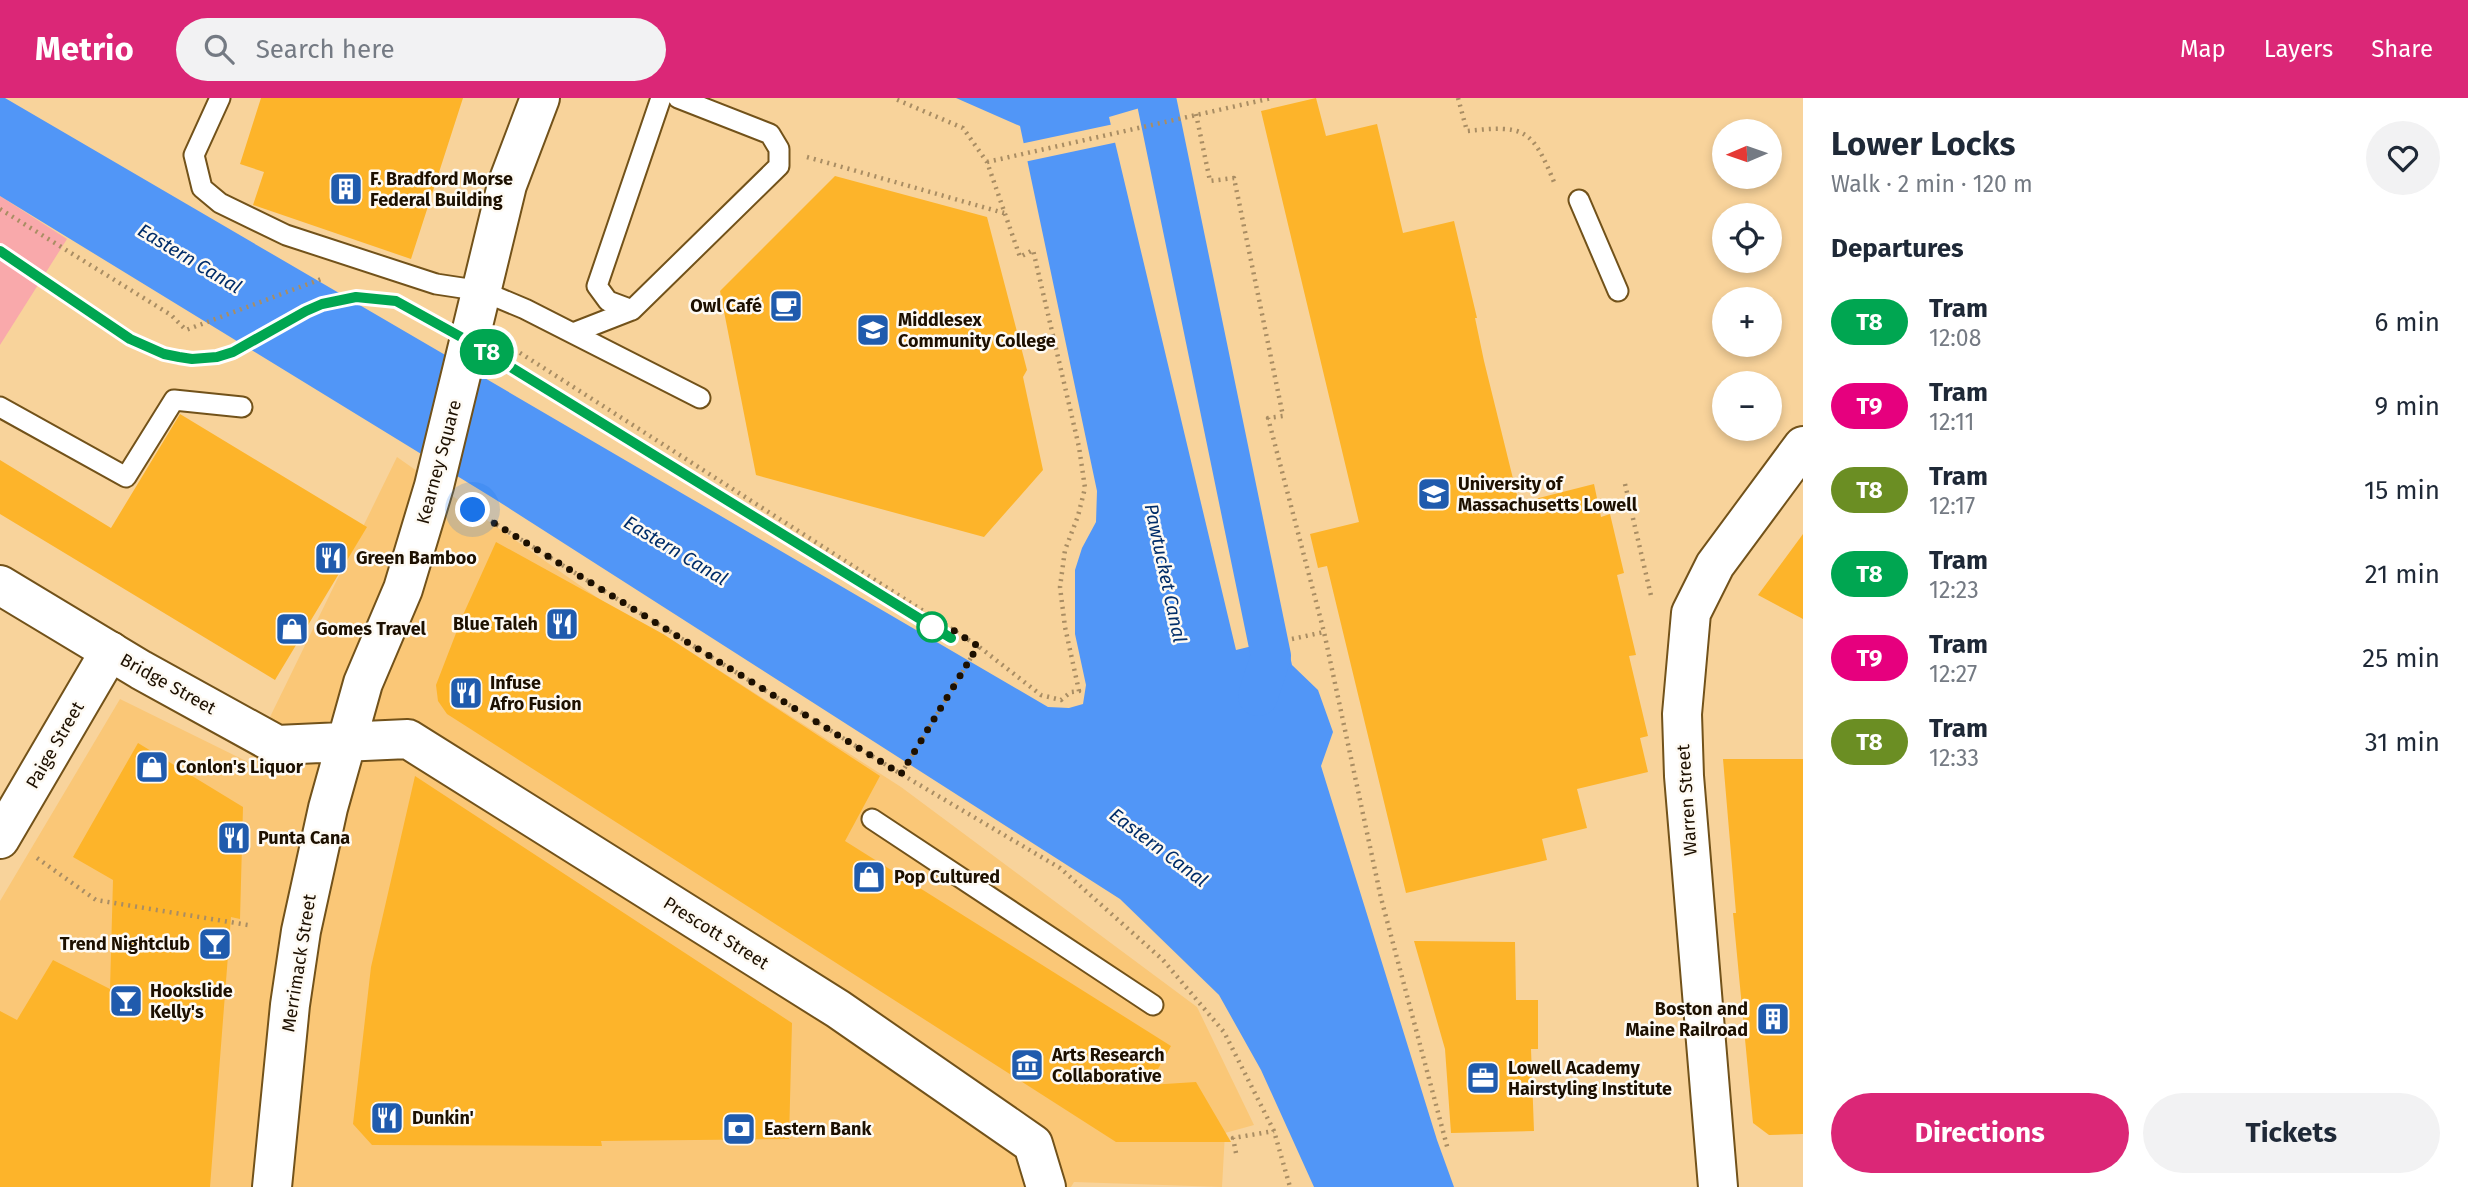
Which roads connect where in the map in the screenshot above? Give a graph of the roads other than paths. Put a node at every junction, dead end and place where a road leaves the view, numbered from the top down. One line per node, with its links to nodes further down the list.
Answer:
1 (220, 98): 6 (lane)
2 (540, 98): 6 (main road, Kearney Square)
3 (661, 98): 8 (lane)
4 (678, 98): 8 (lane)
5 (1578, 200): 7 (lane)
6 (482, 291): 9 (lane); 16 (main road, Kearney Square)
7 (1618, 291)
8 (632, 310): 9 (lane)
9 (573, 334): 10 (lane)
10 (700, 398)
11 (0, 407): 12 (lane)
12 (242, 407)
13 (1803, 446): 22 (main road, Warren Street)
14 (0, 585): 15 (main road, Bridge Street)
15 (110, 651): 16 (main road, Bridge Street); 17 (main road, Paige Street)
16 (346, 742): 20 (main road, Merrimack Street); 21 (main road, Prescott Street)
17 (6, 814)
18 (872, 819): 19 (lane)
19 (1153, 1005)
20 (272, 1187)
21 (1046, 1187)
22 (1718, 1187)

